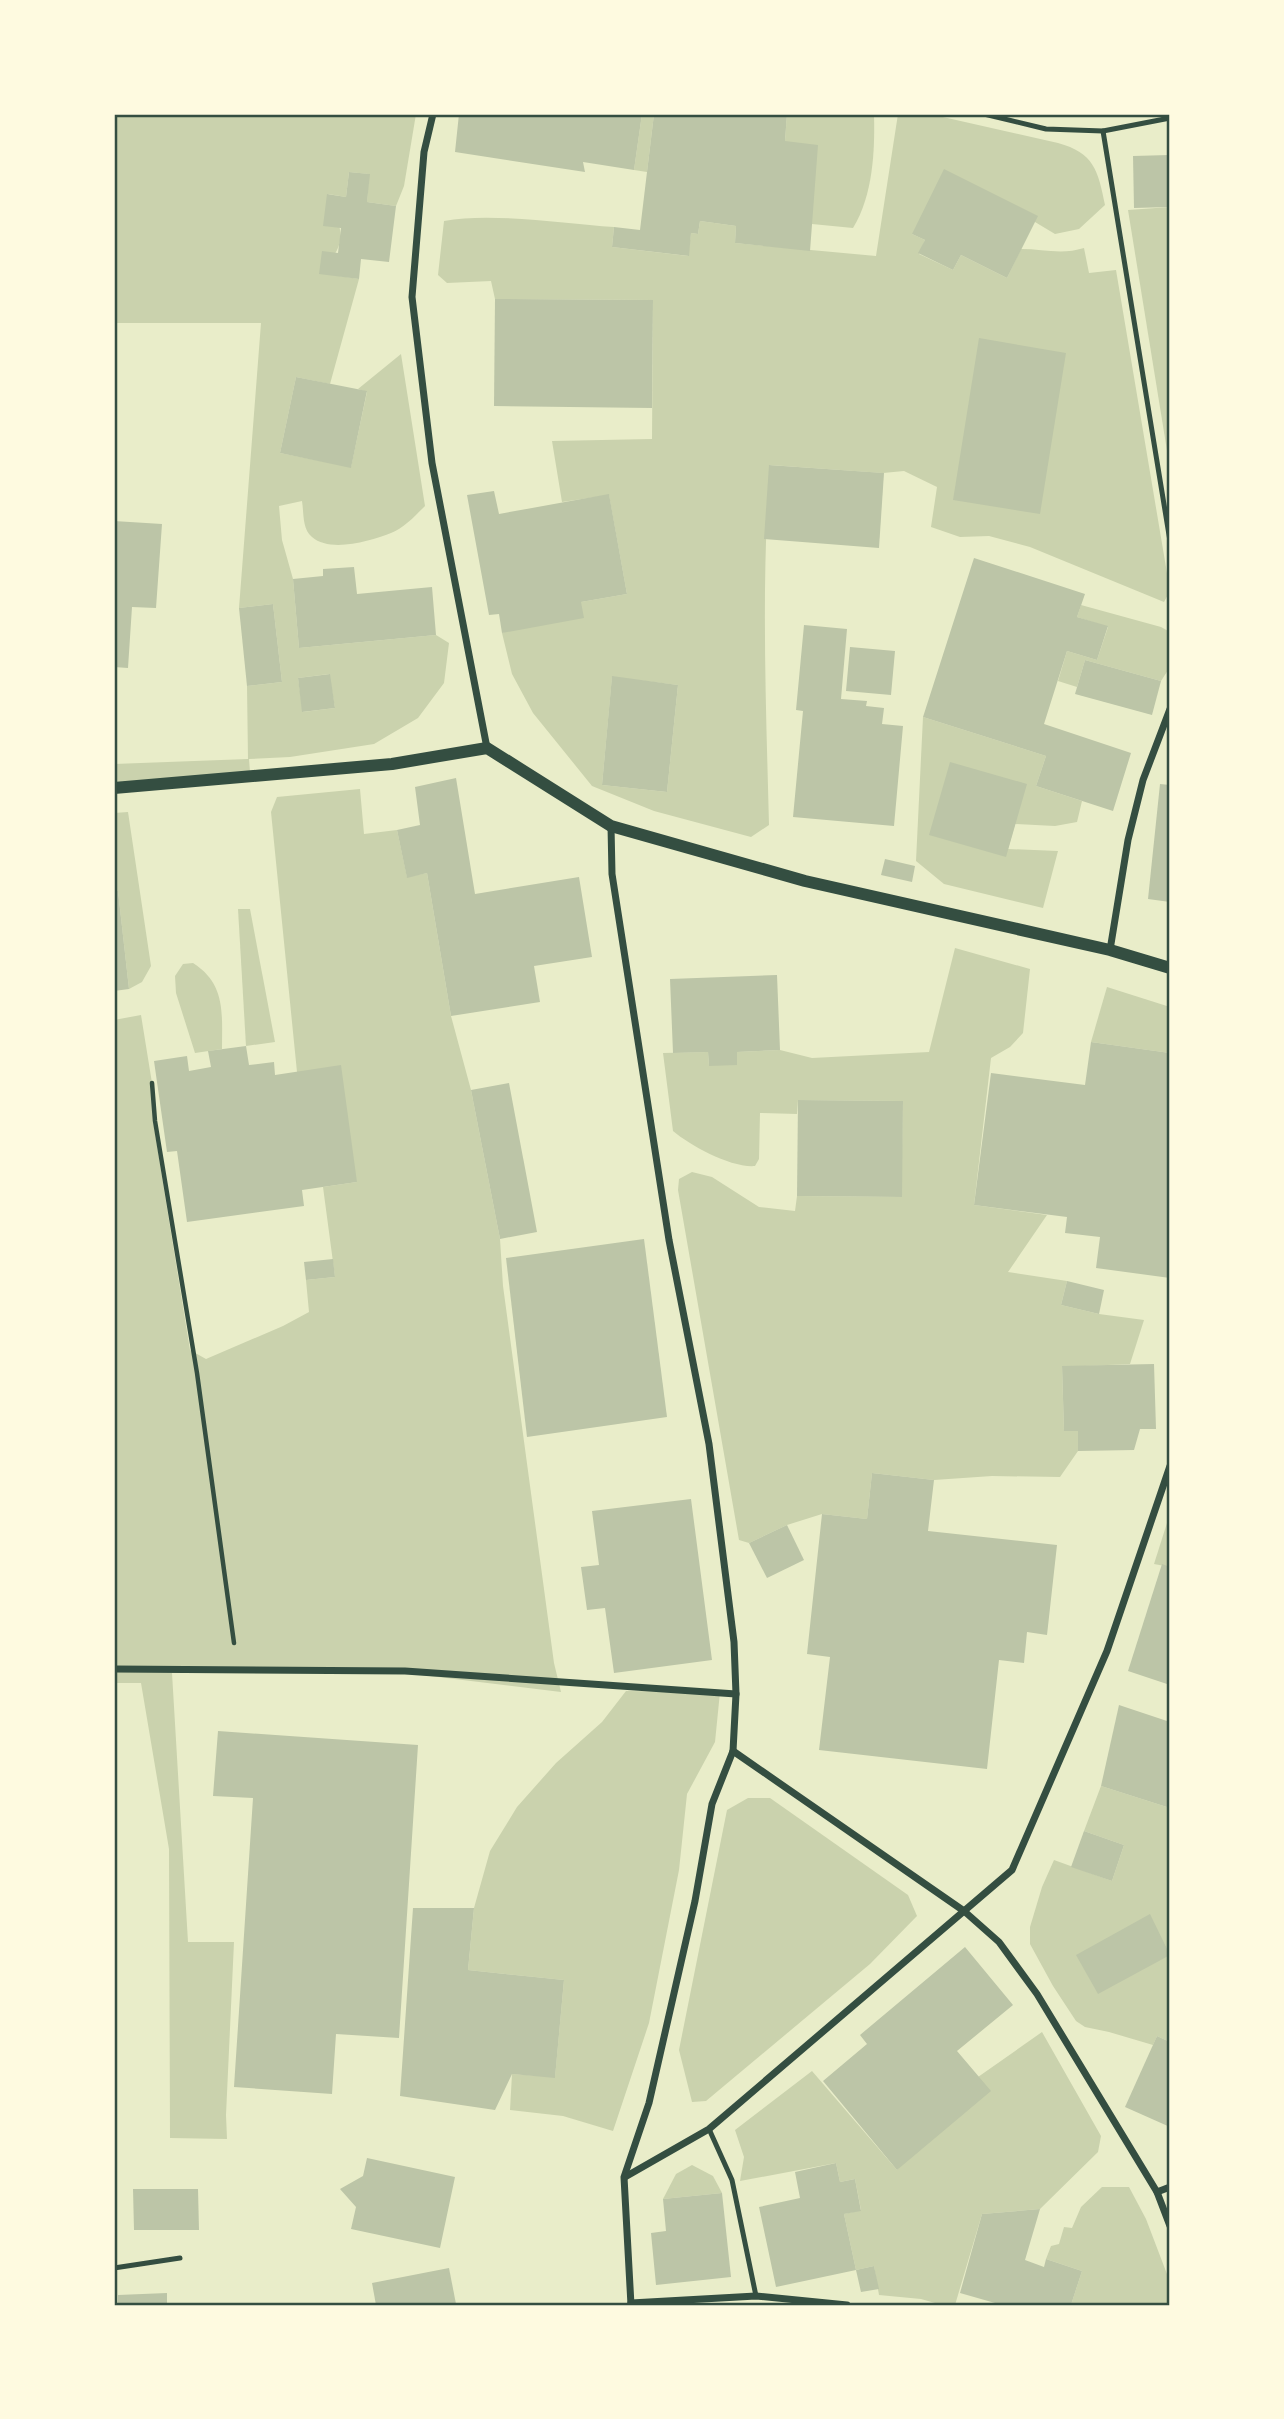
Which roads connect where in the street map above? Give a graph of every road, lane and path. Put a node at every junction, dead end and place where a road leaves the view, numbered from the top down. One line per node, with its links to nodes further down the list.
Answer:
1 (433, 114): 7 (street)
2 (984, 114): 4 (lane)
3 (1170, 118): 4 (lane)
4 (1103, 131): 5 (lane)
5 (1170, 541)
6 (1170, 709): 10 (street)
7 (487, 748): 8 (street); 9 (street)
8 (114, 788)
9 (611, 826): 10 (street); 16 (street)
10 (1110, 950): 11 (street)
11 (1170, 968)
12 (152, 1083): 15 (path)
13 (1170, 1466): 18 (street)
14 (114, 1669): 15 (street)
15 (237, 1669): 16 (street)
16 (736, 1694): 17 (street)
17 (733, 1751): 18 (street); 20 (street)
18 (964, 1911): 19 (street); 22 (street)
19 (709, 2129): 20 (street); 26 (lane)
20 (624, 2177): 27 (street)
21 (1170, 2187): 22 (street)
22 (1157, 2192): 23 (street)
23 (1170, 2226)
24 (180, 2258): 25 (lane)
25 (114, 2268)
26 (756, 2296): 27 (street); 28 (street)
27 (631, 2304)
28 (848, 2305)

